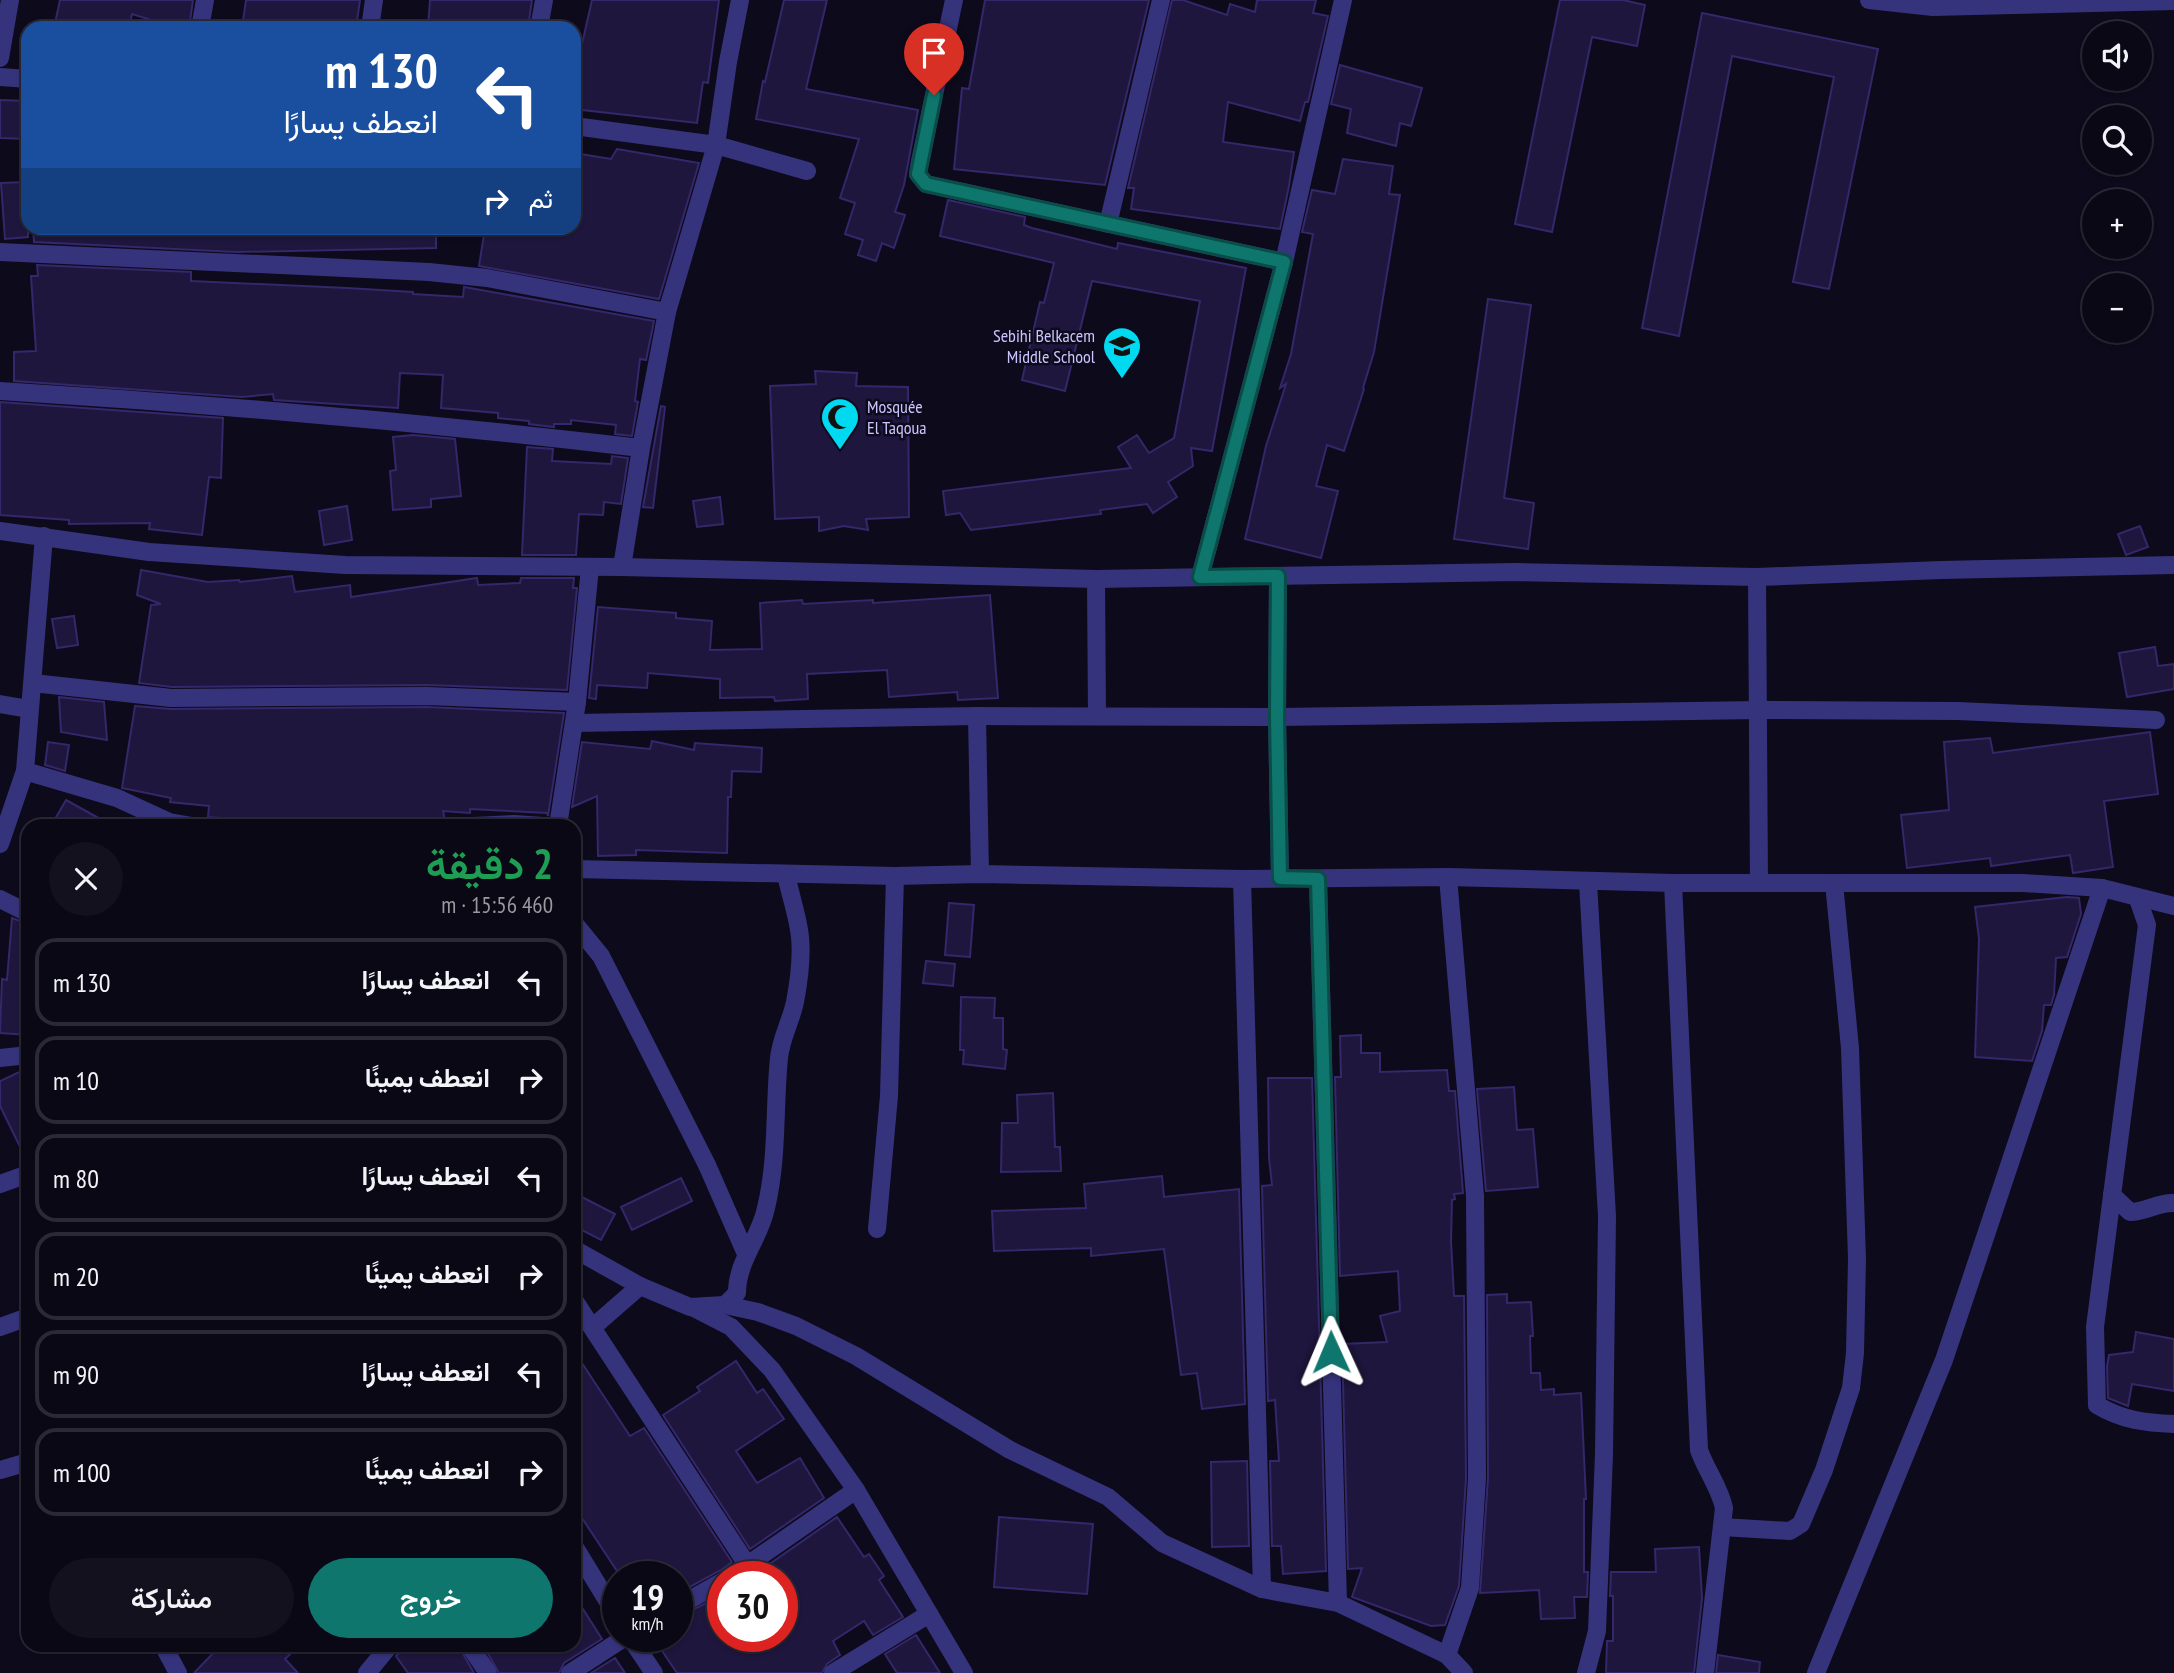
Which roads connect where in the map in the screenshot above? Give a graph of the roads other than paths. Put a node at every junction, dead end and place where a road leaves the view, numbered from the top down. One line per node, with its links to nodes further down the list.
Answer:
1 (10, 0): 14 (street)
2 (205, 0): 11 (street)
3 (374, 0): 12 (street)
4 (544, 0): 13 (street)
5 (740, 0): 18 (street)
6 (954, 0): 20 (street)
7 (1161, 0): 20 (street)
8 (1343, 0): 22 (street)
9 (1869, 0): 10 (street)
10 (2174, 1)
11 (201, 21)
12 (370, 21)
13 (540, 21)
14 (0, 58)
15 (0, 77): 16 (street)
16 (21, 78)
17 (581, 127): 18 (street)
18 (716, 145): 19 (street); 23 (street)
19 (807, 171)
20 (1108, 224): 22 (street)
21 (0, 252): 23 (street)
22 (1284, 262): 32 (street)
23 (667, 312): 25 (street)
24 (0, 391): 25 (street)
25 (641, 448): 30 (street)
26 (0, 531): 27 (street)
27 (44, 536): 29 (street); 35 (street)
28 (2174, 565): 33 (street)
29 (590, 567): 30 (street); 36 (street)
30 (622, 567): 34 (street)
31 (1278, 576): 32 (street); 33 (street); 42 (street)
32 (1200, 577): 34 (street)
33 (1757, 577): 39 (street)
34 (1096, 579): 41 (street)
35 (33, 683): 36 (street); 38 (street)
36 (577, 702): 44 (street)
37 (0, 704): 38 (street)
38 (29, 709): 45 (street)
39 (1758, 710): 42 (street); 43 (street); 59 (street)
40 (977, 716): 41 (street); 44 (street); 51 (street)
41 (1097, 716): 42 (street)
42 (1277, 717): 54 (street)
43 (2156, 720)
44 (574, 723): 47 (street)
45 (25, 772): 46 (street); 48 (street)
46 (162, 819)
47 (559, 819)
48 (0, 844)
49 (581, 869): 50 (street)
50 (786, 874): 52 (street); 75 (street)
51 (980, 874): 52 (street); 55 (street)
52 (895, 876): 73 (street)
53 (1448, 877): 56 (street); 57 (street); 100 (street)
54 (1280, 878): 55 (street); 56 (street)
55 (1242, 879): 91 (street)
56 (1318, 879): 93 (street)
57 (1588, 882): 58 (street); 109 (street)
58 (1673, 883): 59 (street); 87 (street)
59 (1759, 883): 60 (street)
60 (1834, 883): 61 (street); 87 (street)
61 (2102, 888): 63 (street); 111 (street)
62 (0, 899): 65 (street)
63 (2138, 899): 64 (street); 71 (street)
64 (2174, 906)
65 (21, 910)
66 (581, 932): 75 (street)
67 (21, 1056): 68 (street)
68 (0, 1058)
69 (21, 1176): 70 (street)
70 (0, 1184)
71 (2112, 1195): 72 (street); 83 (street)
72 (2174, 1203)
73 (877, 1229)
74 (581, 1253): 76 (street)
75 (746, 1254): 77 (street)
76 (640, 1286): 78 (street); 82 (street)
77 (725, 1305): 78 (street); 91 (street)
78 (690, 1307): 86 (street)
79 (581, 1310): 82 (street)
80 (21, 1320): 81 (street)
81 (0, 1327)
82 (593, 1327): 89 (street)
83 (2174, 1424)
84 (21, 1464): 85 (street)
85 (0, 1470)
86 (856, 1490): 90 (street); 94 (street)
87 (1722, 1527): 110 (street)
88 (581, 1557): 92 (street)
89 (745, 1561)
90 (755, 1561)
91 (1262, 1589): 93 (street)
92 (602, 1592)
93 (1338, 1603): 100 (street)
94 (929, 1614): 106 (street); 107 (street)
95 (167, 1652): 101 (street)
96 (384, 1652): 102 (street)
97 (474, 1652): 103 (street)
98 (603, 1652): 104 (street)
99 (639, 1652): 105 (street)
100 (1447, 1655): 108 (street)
101 (178, 1673)
102 (368, 1673)
103 (488, 1673)
104 (570, 1673)
105 (654, 1673)
106 (833, 1673)
107 (964, 1673)
108 (1464, 1673)
109 (1586, 1673)
110 (1705, 1673)
111 (1816, 1673)

